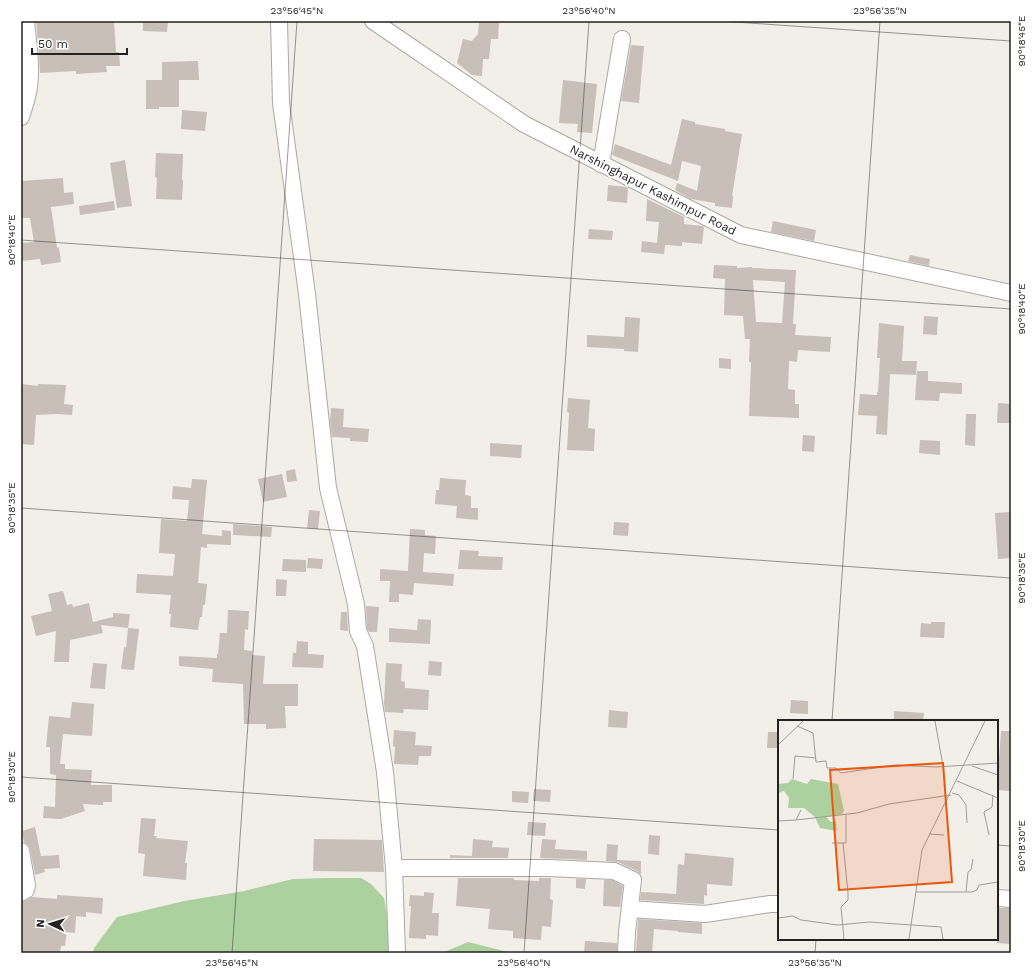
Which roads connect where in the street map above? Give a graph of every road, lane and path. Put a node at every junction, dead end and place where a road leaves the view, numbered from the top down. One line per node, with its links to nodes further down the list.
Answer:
1 (26, 21): 5 (street)
2 (279, 21): 9 (street)
3 (373, 21): 6 (street, Narshinghapur Kashimpur Road)
4 (622, 39): 6 (street)
5 (21, 117)
6 (602, 164): 7 (street, Narshinghapur Kashimpur Road)
7 (1011, 293)
8 (21, 851): 10 (street)
9 (394, 868): 14 (street); 15 (street)
10 (21, 893)
11 (998, 898): 12 (street)
12 (1011, 899)
13 (778, 904): 14 (street)
14 (630, 909): 16 (street)
15 (397, 953)
16 (626, 953)

